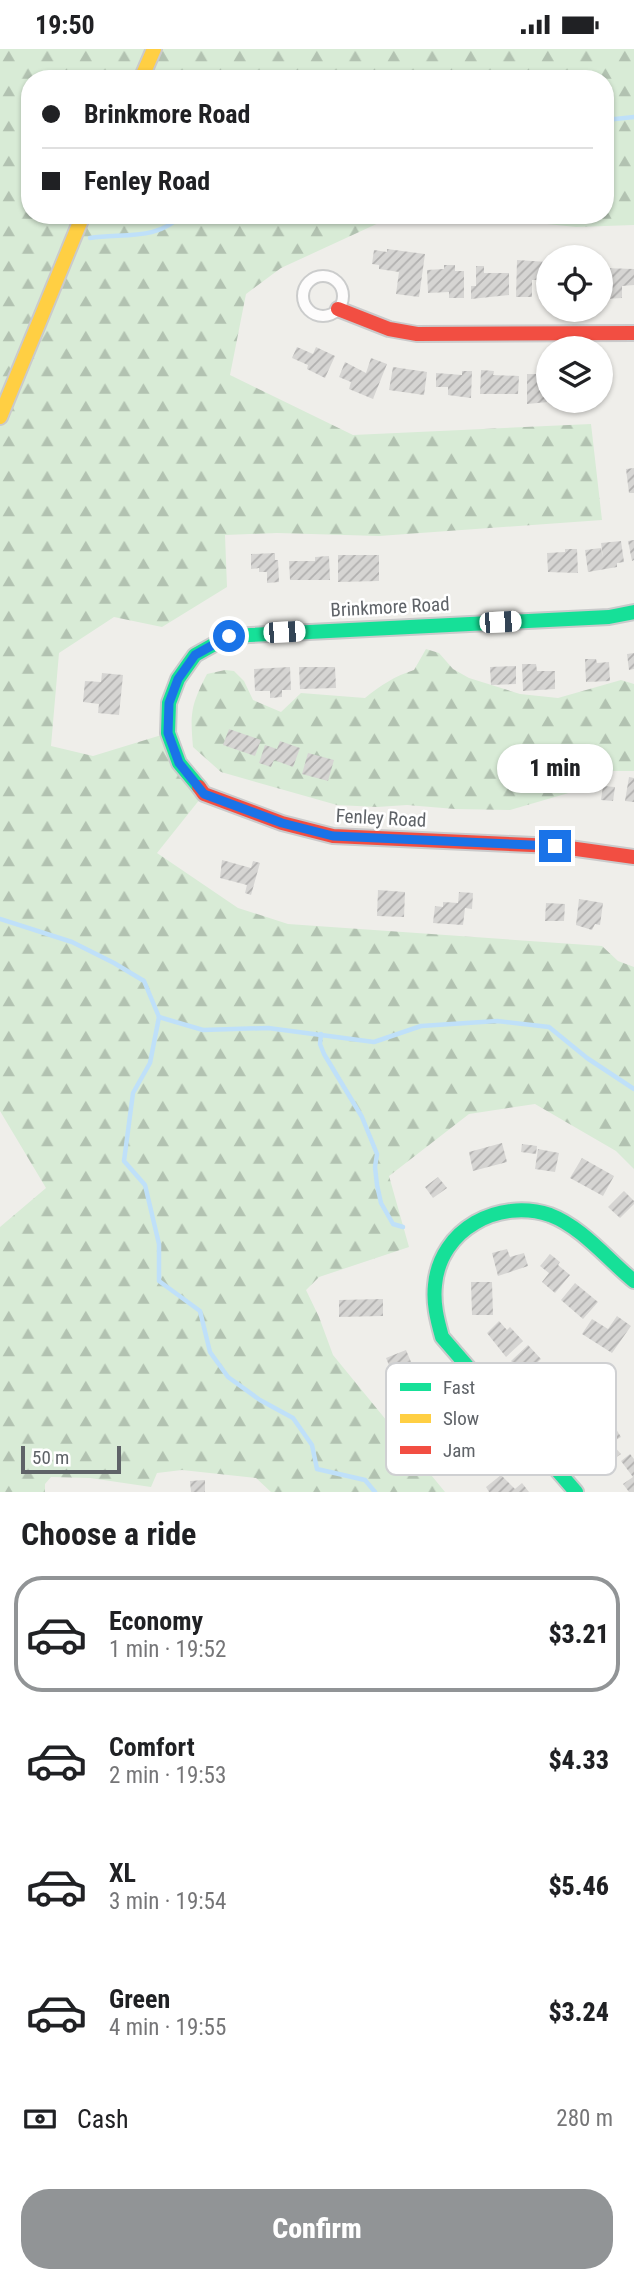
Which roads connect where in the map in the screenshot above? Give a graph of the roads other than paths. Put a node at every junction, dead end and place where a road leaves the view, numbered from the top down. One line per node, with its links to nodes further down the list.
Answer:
1 (154, 49): 2 (street)
2 (145, 70)
3 (79, 224): 6 (street)
4 (338, 309): 5 (street)
5 (634, 333)
6 (0, 417)
7 (634, 612): 8 (street, Brinkmore Road)
8 (195, 655): 9 (street, Fenley Road)
9 (634, 857)
10 (634, 1281): 11 (street)
11 (464, 1363)
12 (561, 1475): 13 (street)
13 (576, 1492)

